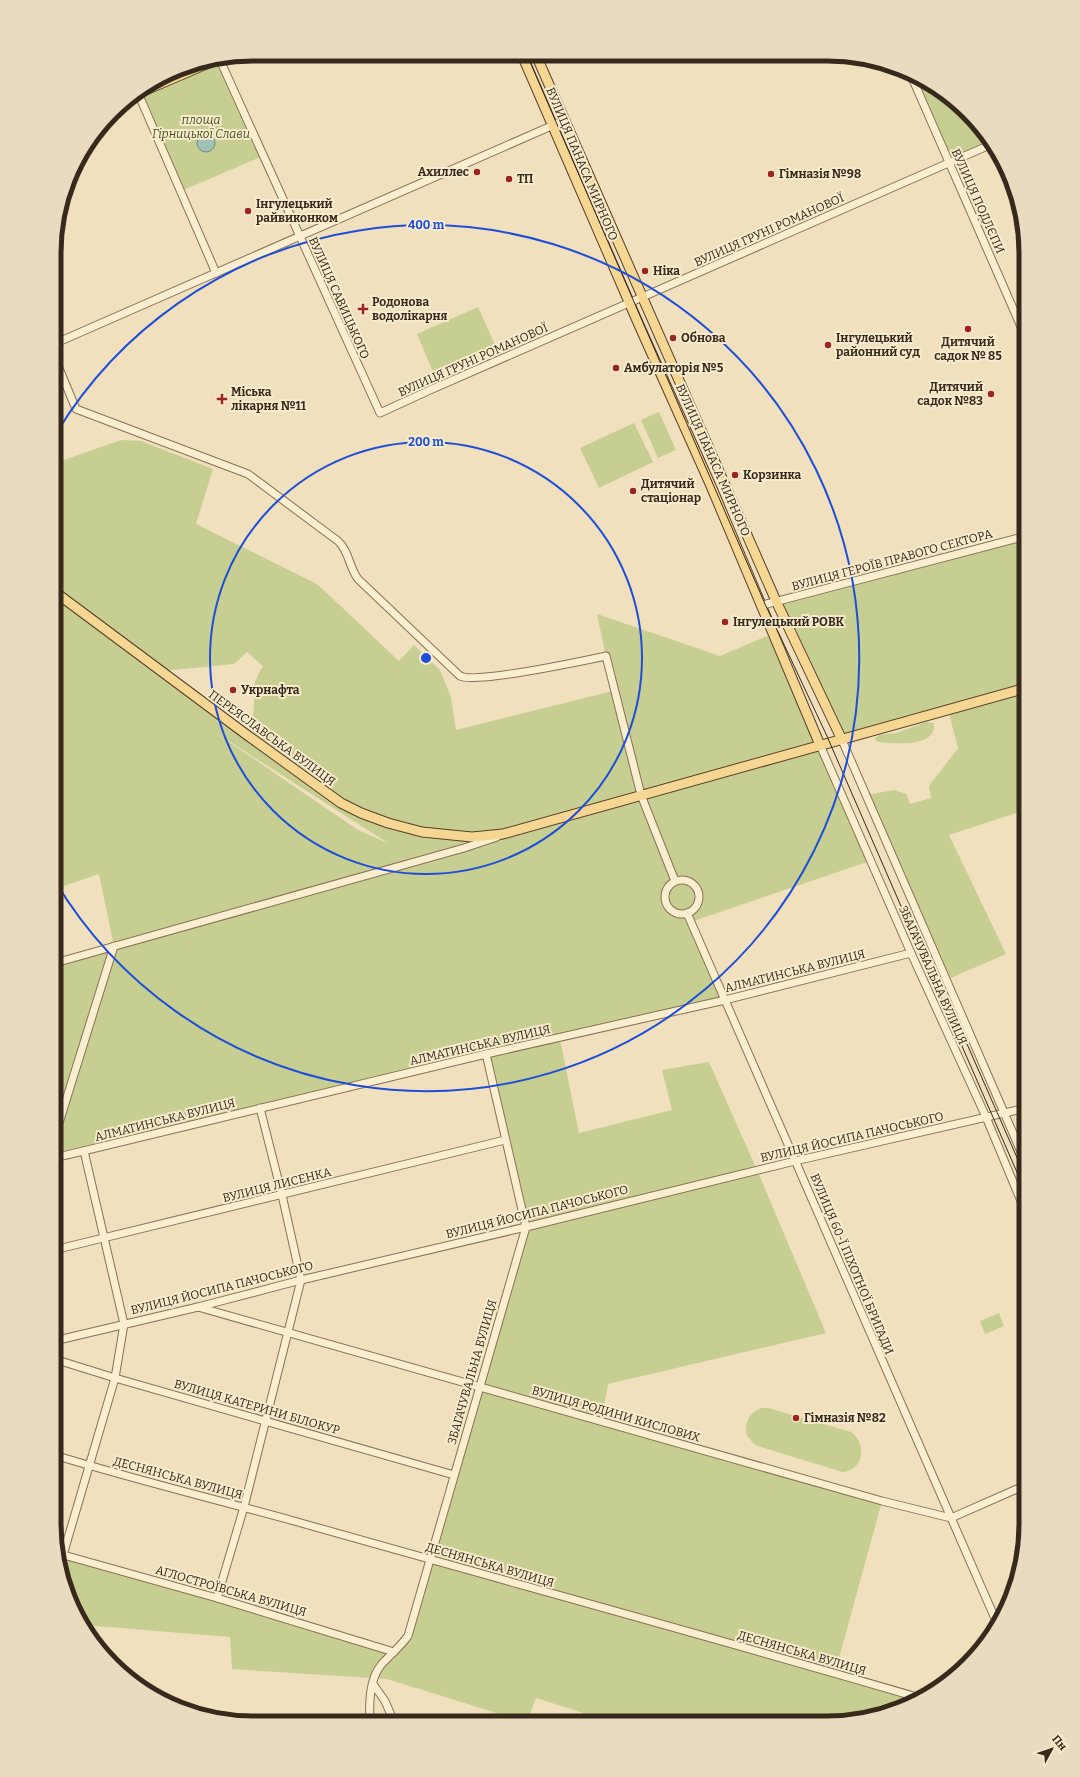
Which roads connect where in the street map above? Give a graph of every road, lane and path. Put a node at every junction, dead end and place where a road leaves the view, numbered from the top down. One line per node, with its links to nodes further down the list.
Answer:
1 (525, 61): 7 (main road, ВУЛИЦЯ ПАНАСА МИРНОГО)
2 (539, 61): 6 (main road, ВУЛИЦЯ ПАНАСА МИРНОГО)
3 (222, 64): 10 (street, ВУЛИЦЯ САВИЦЬКОГО)
4 (914, 82): 9 (street, ВУЛИЦЯ ПОДЛЄПИ)
5 (139, 99): 11 (street)
6 (565, 120): 7 (street); 12 (main road, ВУЛИЦЯ ПАНАСА МИРНОГО)
7 (553, 125): 10 (street); 13 (main road, ВУЛИЦЯ ПАНАСА МИРНОГО)
8 (987, 146): 9 (street, ВУЛИЦЯ ГРУНІ РОМАНОВОЇ)
9 (949, 162): 12 (street, ВУЛИЦЯ ГРУНІ РОМАНОВОЇ); 14 (street, ВУЛИЦЯ ПОДЛЄПИ)
10 (300, 237): 11 (street); 17 (street, ВУЛИЦЯ САВИЦЬКОГО)
11 (216, 273): 15 (street)
12 (642, 298): 13 (street, ВУЛИЦЯ ГРУНІ РОМАНОВОЇ); 20 (main road, ВУЛИЦЯ ПАНАСА МИРНОГО)
13 (630, 303): 17 (street, ВУЛИЦЯ ГРУНІ РОМАНОВОЇ); 21 (main road, ВУЛИЦЯ ПАНАСА МИРНОГО)
14 (1019, 322)
15 (61, 341)
16 (61, 373): 25 (street)
17 (380, 413)
18 (1019, 538): 20 (street, ВУЛИЦЯ ГЕРОЇВ ПРАВОГО СЕКТОРА)
19 (61, 596): 26 (main road, ПЕРЕЯСЛАВСЬКА ВУЛИЦЯ)
20 (776, 601): 21 (street, ВУЛИЦЯ ГЕРОЇВ ПРАВОГО СЕКТОРА); 23 (main road, ВУЛИЦЯ ПАНАСА МИРНОГО)
21 (763, 605): 24 (main road, ВУЛИЦЯ ПАНАСА МИРНОГО)
22 (1019, 690): 23 (main road, ПЕРЕЯСЛАВСЬКА ВУЛИЦЯ)
23 (842, 740): 24 (main road, ПЕРЕЯСЛАВСЬКА ВУЛИЦЯ); 36 (street, ЗБАГАЧУВАЛЬНА ВУЛИЦЯ)
24 (820, 745): 25 (main road, ПЕРЕЯСЛАВСЬКА ВУЛИЦЯ); 30 (street, ЗБАГАЧУВАЛЬНА ВУЛИЦЯ)
25 (640, 795): 26 (main road, ПЕРЕЯСЛАВСЬКА ВУЛИЦЯ); 27 (street)
26 (504, 834): 29 (street)
27 (675, 881): 28 (street); 28 (street)
28 (687, 913): 32 (street, ВУЛИЦЯ 60-Ї ПІХОТНОЇ БРИГАДИ)
29 (114, 946): 31 (street); 37 (street)
30 (910, 953): 32 (street, АЛМАТИНСЬКА ВУЛИЦЯ); 38 (street, ЗБАГАЧУВАЛЬНА ВУЛИЦЯ)
31 (61, 961)
32 (725, 1000): 33 (street, АЛМАТИНСЬКА ВУЛИЦЯ); 43 (street, ВУЛИЦЯ 60-Ї ПІХОТНОЇ БРИГАДИ)
33 (486, 1054): 34 (street, АЛМАТИНСЬКА ВУЛИЦЯ); 39 (street, ЗБАГАЧУВАЛЬНА ВУЛИЦЯ)
34 (260, 1108): 41 (street, АЛМАТИНСЬКА ВУЛИЦЯ); 44 (street)
35 (1019, 1110): 36 (street, ВУЛИЦЯ ЙОСИПА ПАЧОСЬКОГО)
36 (1004, 1113): 38 (street, ВУЛИЦЯ ЙОСИПА ПАЧОСЬКОГО); 40 (street, ЗБАГАЧУВАЛЬНА ВУЛИЦЯ)
37 (61, 1116)
38 (986, 1117): 43 (street, ВУЛИЦЯ ЙОСИПА ПАЧОСЬКОГО); 45 (street, ЗБАГАЧУВАЛЬНА ВУЛИЦЯ)
39 (505, 1140): 44 (street, ВУЛИЦЯ ЛИСЕНКА); 46 (street, ЗБАГАЧУВАЛЬНА ВУЛИЦЯ)
40 (1019, 1147)
41 (84, 1151): 42 (street, АЛМАТИНСЬКА ВУЛИЦЯ); 47 (street)
42 (61, 1156)
43 (795, 1161): 46 (street, ВУЛИЦЯ ЙОСИПА ПАЧОСЬКОГО); 63 (street, ВУЛИЦЯ 60-Ї ПІХОТНОЇ БРИГАДИ)
44 (282, 1196): 47 (street, ВУЛИЦЯ ЛИСЕНКА); 49 (street)
45 (1019, 1196)
46 (526, 1227): 49 (street, ВУЛИЦЯ ЙОСИПА ПАЧОСЬКОГО); 56 (street, ЗБАГАЧУВАЛЬНА ВУЛИЦЯ)
47 (104, 1239): 48 (street, ВУЛИЦЯ ЛИСЕНКА); 51 (street)
48 (61, 1248)
49 (301, 1280): 50 (street, ВУЛИЦЯ ЙОСИПА ПАЧОСЬКОГО); 52 (street)
50 (198, 1307): 51 (street, ВУЛИЦЯ ЙОСИПА ПАЧОСЬКОГО); 52 (street, ВУЛИЦЯ РОДИНИ КИСЛОВИХ)
51 (124, 1324): 53 (street, ВУЛИЦЯ ЙОСИПА ПАЧОСЬКОГО); 55 (street)
52 (288, 1333): 56 (street, ВУЛИЦЯ РОДИНИ КИСЛОВИХ); 57 (street)
53 (61, 1339)
54 (61, 1361): 55 (street, ВУЛИЦЯ КАТЕРИНИ БІЛОКУР)
55 (115, 1378): 57 (street, ВУЛИЦЯ КАТЕРИНИ БІЛОКУР); 59 (street)
56 (480, 1387): 60 (street, ЗБАГАЧУВАЛЬНА ВУЛИЦЯ); 63 (street, ВУЛИЦЯ РОДИНИ КИСЛОВИХ)
57 (266, 1422): 60 (street, ВУЛИЦЯ КАТЕРИНИ БІЛОКУР); 62 (street)
58 (61, 1457): 59 (street, ДЕСНЯНСЬКА ВУЛИЦЯ)
59 (89, 1466): 62 (street, ДЕСНЯНСЬКА ВУЛИЦЯ); 64 (street)
60 (454, 1475): 66 (street, ЗБАГАЧУВАЛЬНА ВУЛИЦЯ)
61 (1019, 1488): 63 (street)
62 (244, 1507): 66 (street, ДЕСНЯНСЬКА ВУЛИЦЯ); 67 (street)
63 (951, 1518): 68 (street, ВУЛИЦЯ 60-Ї ПІХОТНОЇ БРИГАДИ)
64 (63, 1549)
65 (64, 1556): 67 (street, АГЛОСТРОЇВСЬКА ВУЛИЦЯ)
66 (430, 1559): 69 (street, ЗБАГАЧУВАЛЬНА ВУЛИЦЯ); 71 (street, ДЕСНЯНСЬКА ВУЛИЦЯ)
67 (217, 1598): 69 (street, АГЛОСТРОЇВСЬКА ВУЛИЦЯ)
68 (994, 1617)
69 (394, 1652): 70 (street, ЗБАГАЧУВАЛЬНА ВУЛИЦЯ)
70 (373, 1684): 72 (street, ЗБАГАЧУВАЛЬНА ВУЛИЦЯ); 73 (street)
71 (912, 1696)
72 (370, 1716)
73 (391, 1716)

